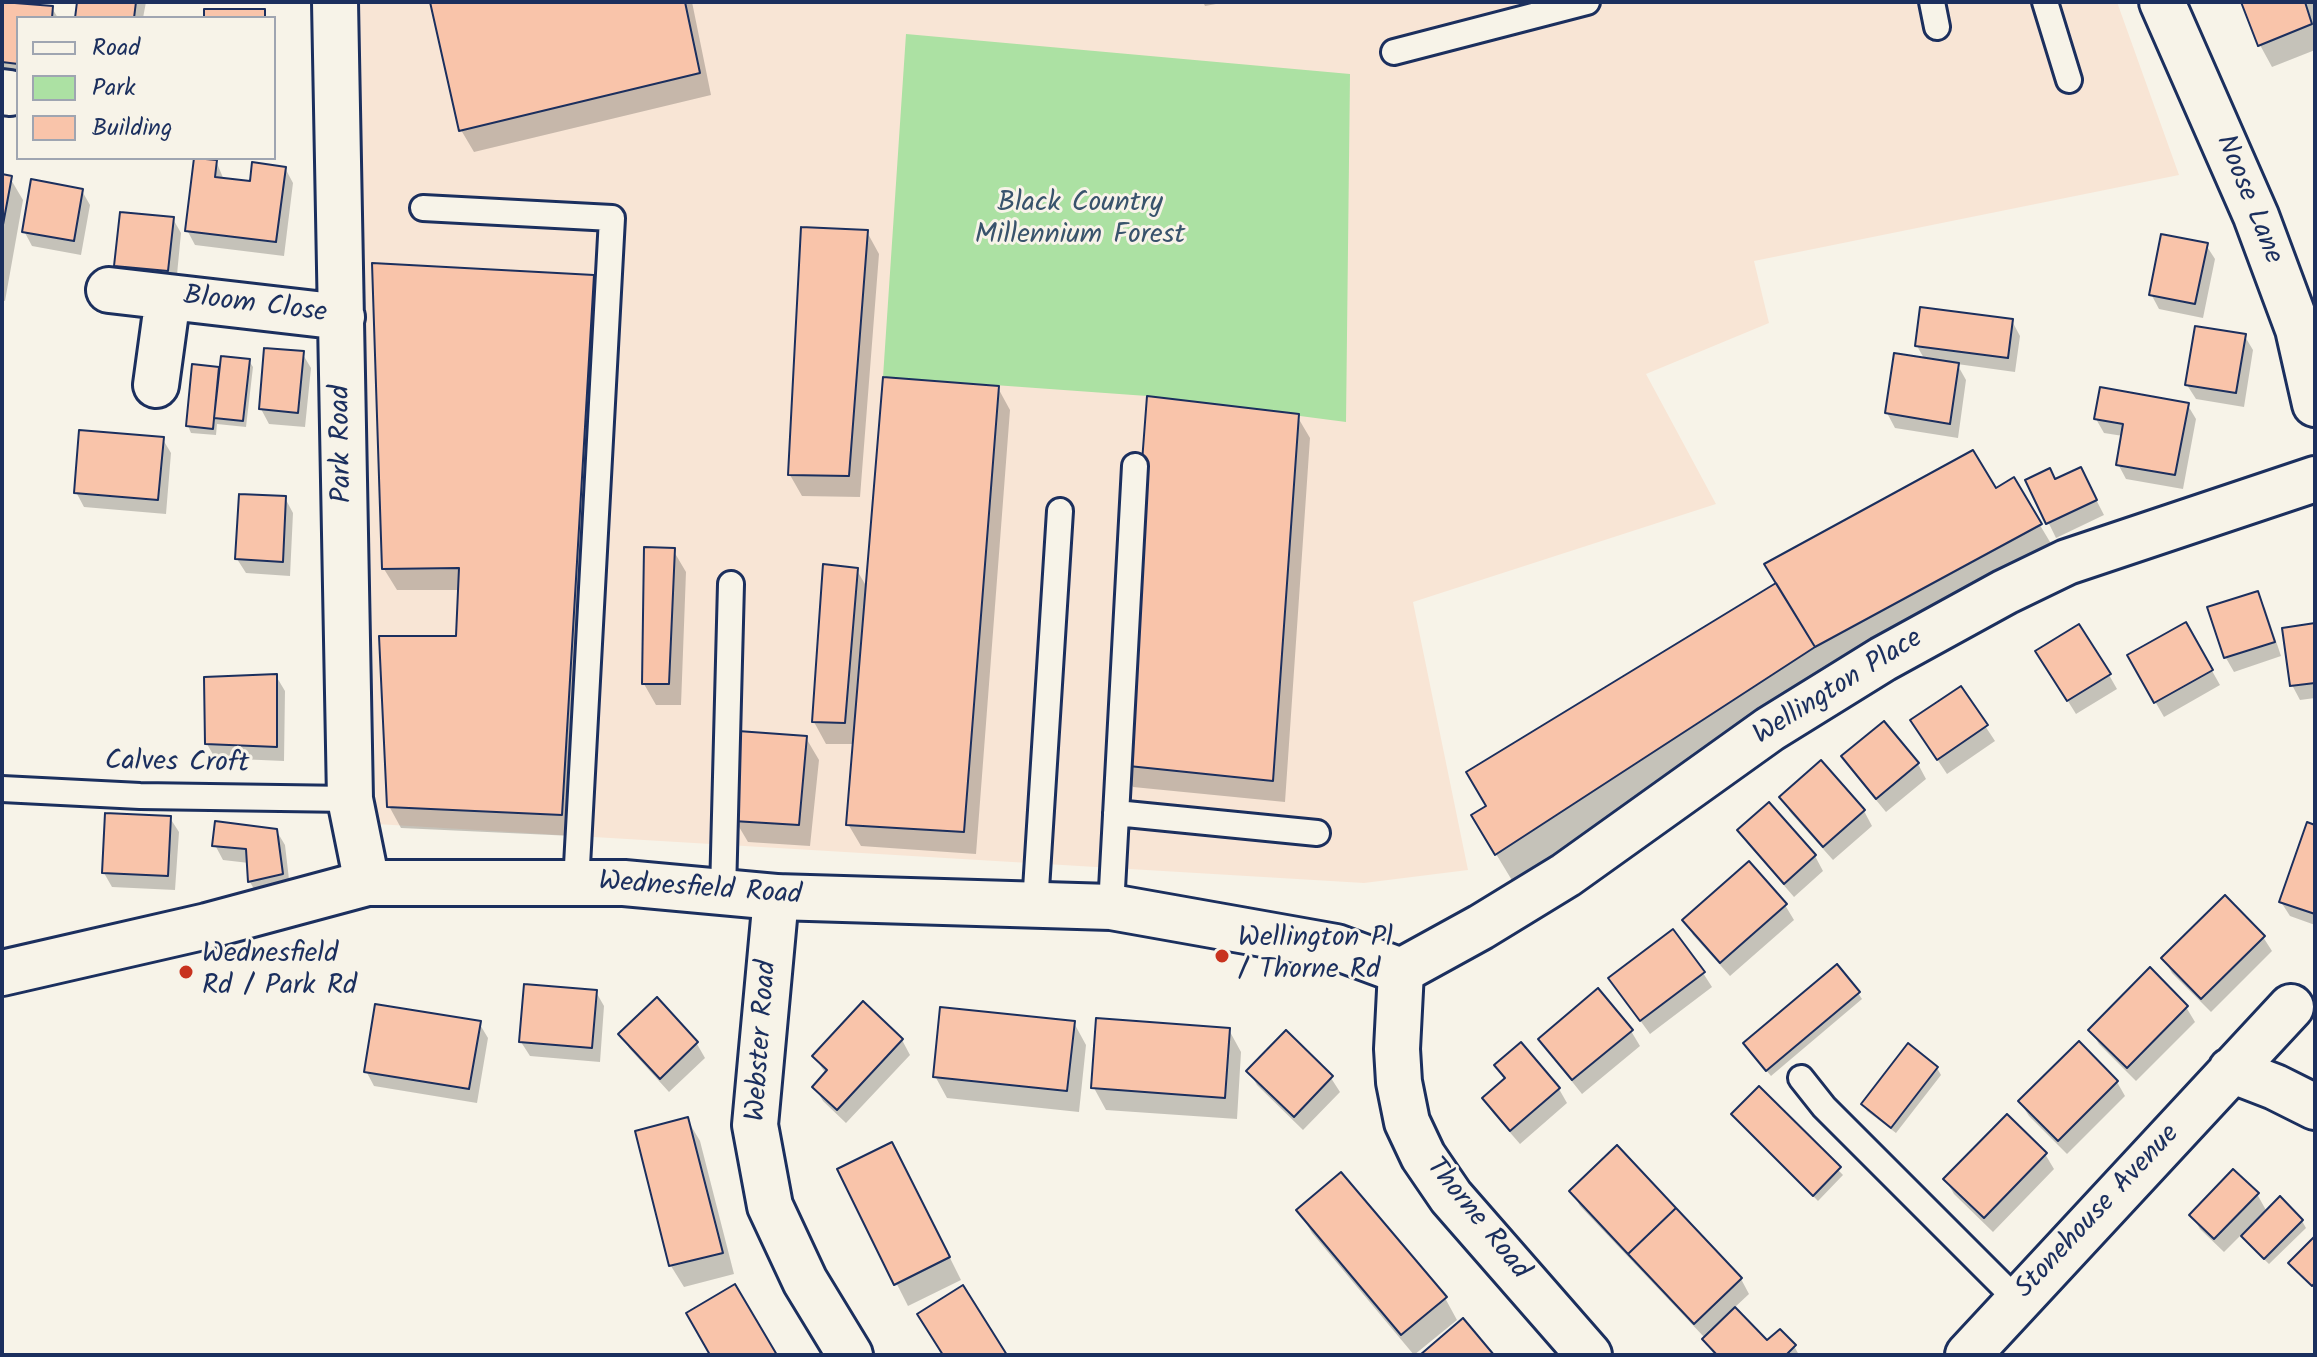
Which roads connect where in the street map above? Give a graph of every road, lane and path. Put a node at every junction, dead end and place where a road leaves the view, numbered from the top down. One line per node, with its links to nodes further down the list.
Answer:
1 (335, 2): 12 (street, Park Road)
2 (1587, 2): 7 (lane)
3 (1932, 2): 6 (lane)
4 (2045, 2): 8 (lane)
5 (2162, 2): 14 (street, Noose Lane)
6 (1937, 27)
7 (1394, 52)
8 (2069, 80)
9 (423, 208): 24 (lane)
10 (109, 290): 11 (street, Bloom Close)
11 (168, 297): 12 (street, Bloom Close); 13 (street, Bloom Close)
12 (342, 317): 20 (street, Park Road)
13 (156, 385)
14 (2315, 404)
15 (1135, 466): 21 (lane)
16 (2315, 478): 29 (street, Wellington Place)
17 (1060, 511): 27 (lane)
18 (731, 584): 25 (lane)
19 (2, 789): 20 (lane, Calves Croft)
20 (350, 799): 23 (street, Park Road)
21 (1116, 813): 22 (lane); 28 (lane)
22 (1317, 833)
23 (367, 883): 24 (street, Wednesfield Road); 30 (street, Wednesfield Road)
24 (576, 884): 25 (street, Wednesfield Road)
25 (723, 892): 26 (street, Wednesfield Road)
26 (776, 897): 27 (street, Wednesfield Road); 36 (street, Webster Road)
27 (1035, 905): 28 (street, Wednesfield Road)
28 (1111, 907): 29 (street, Wednesfield Road)
29 (1401, 971): 37 (street, Thorne Road)
30 (2, 973)
31 (2291, 1007): 32 (street, Stonehouse Avenue)
32 (2231, 1070): 34 (street); 35 (street, Stonehouse Avenue)
33 (1801, 1078): 35 (lane)
34 (2315, 1107)
35 (2018, 1301): 38 (street, Stonehouse Avenue)
36 (850, 1355)
37 (1589, 1355)
38 (1968, 1355)

